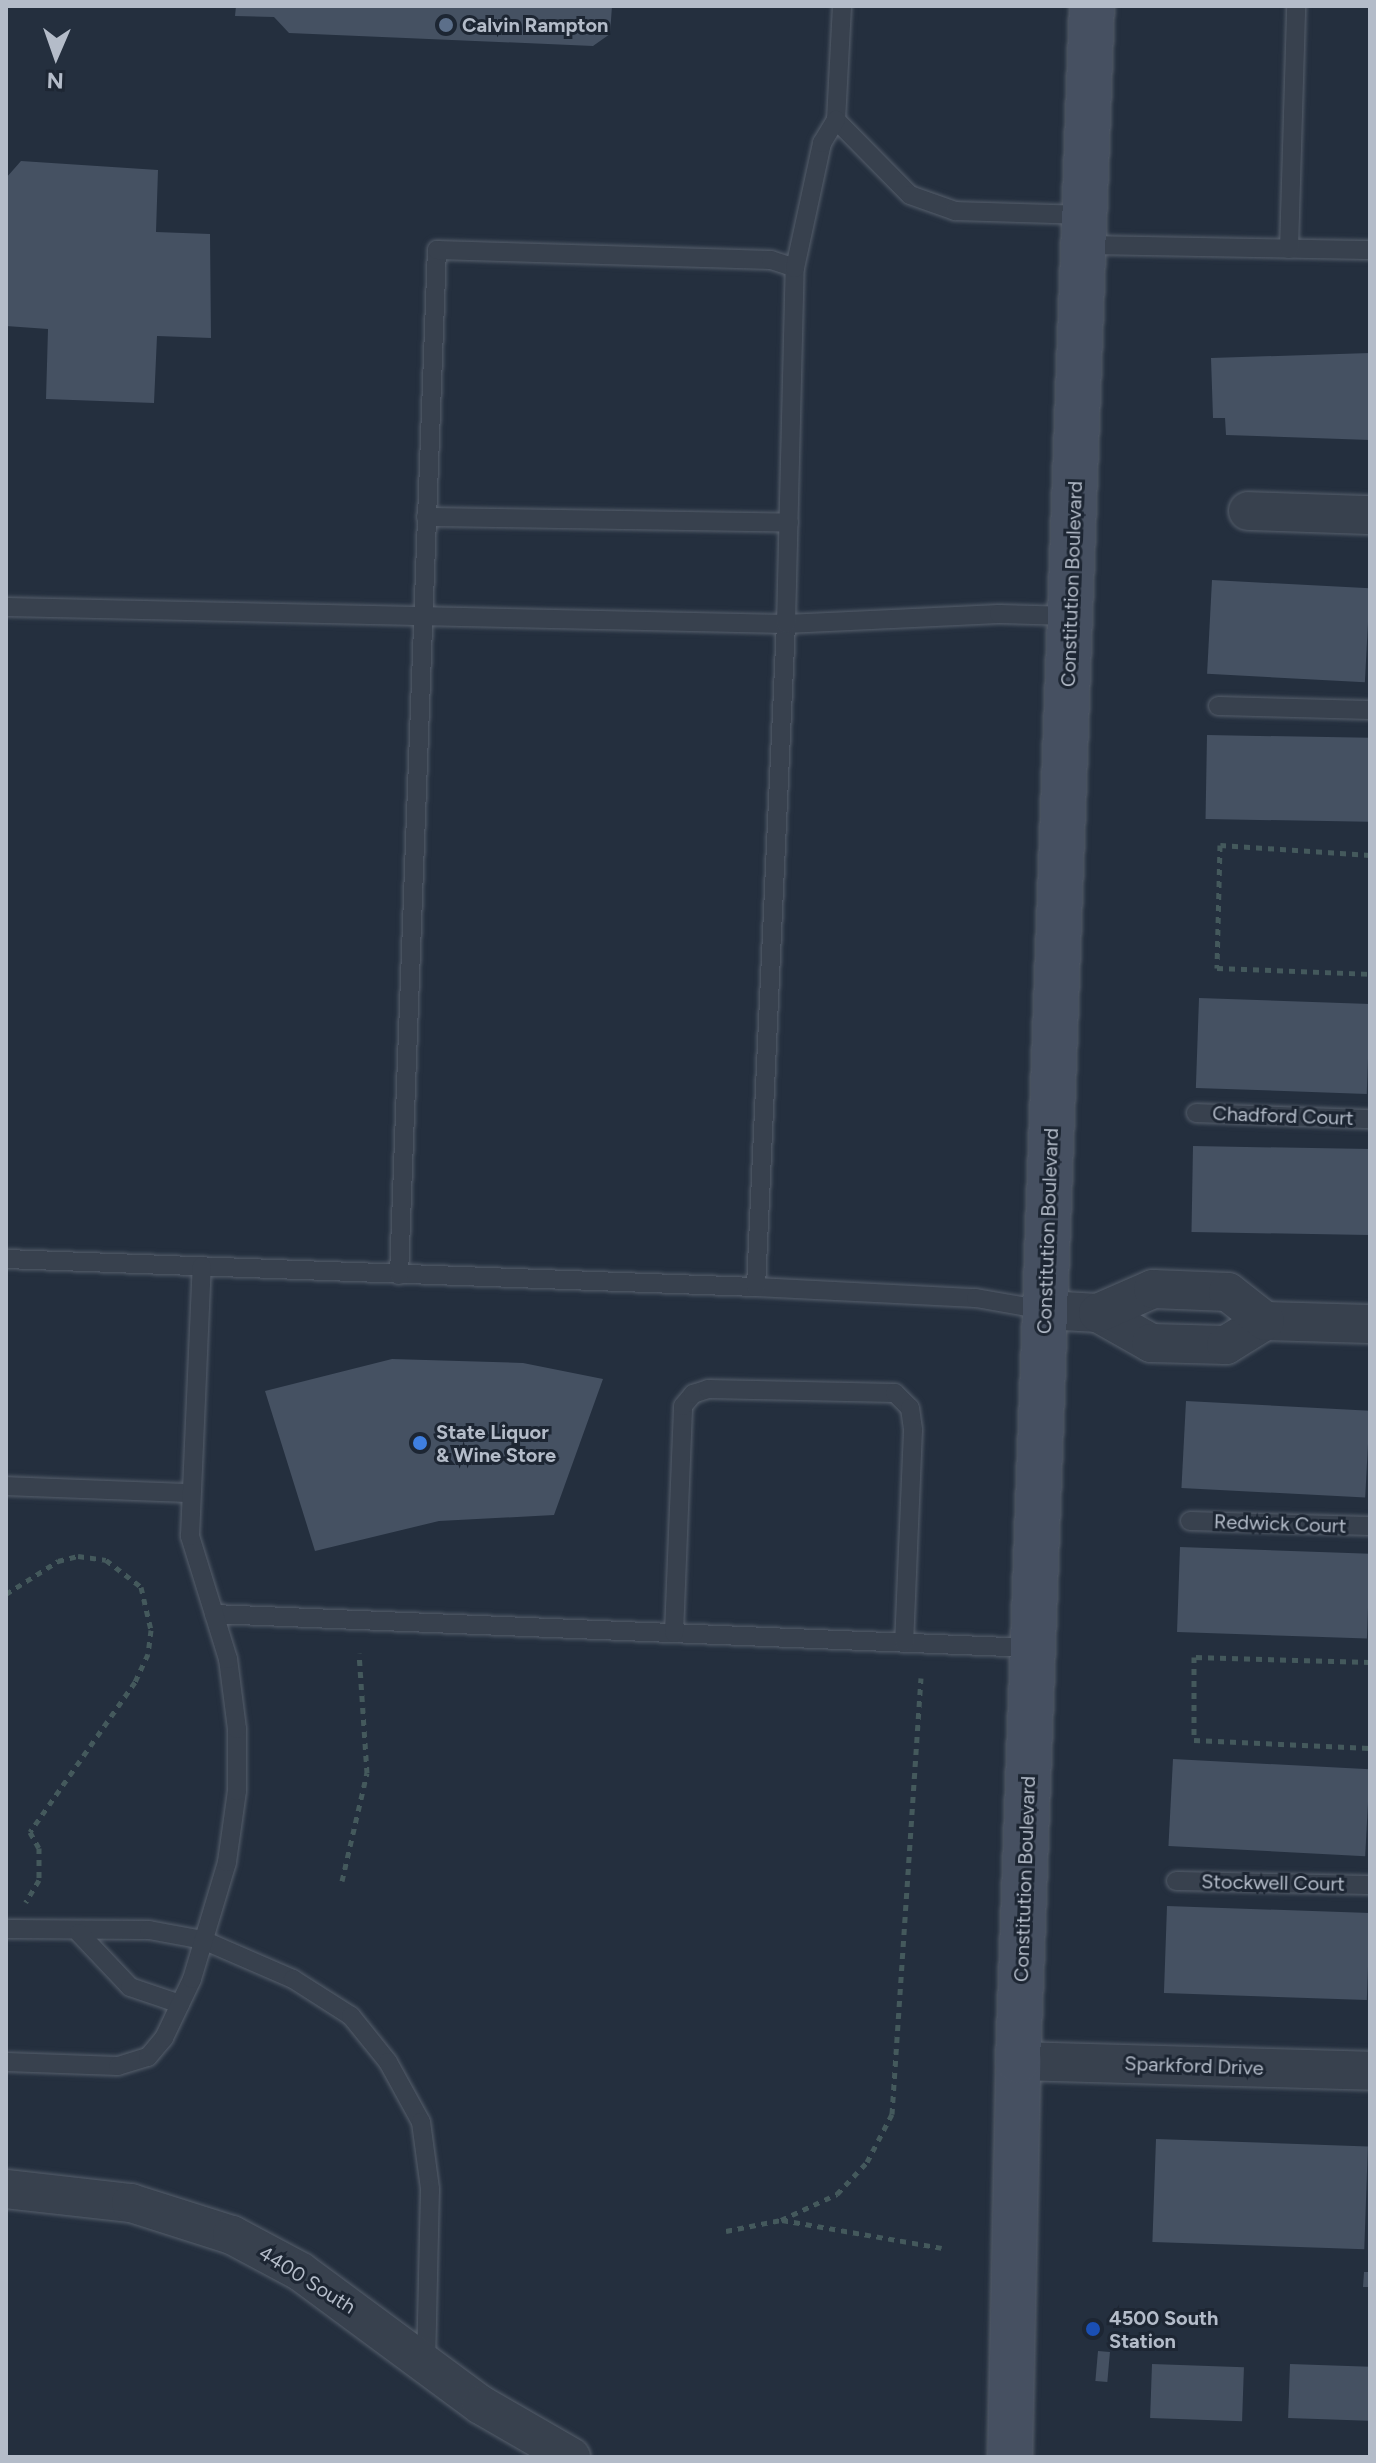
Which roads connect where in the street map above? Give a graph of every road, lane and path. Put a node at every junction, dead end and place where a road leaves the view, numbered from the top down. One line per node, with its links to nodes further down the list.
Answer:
1 (842, 6): 4 (lane)
2 (1092, 6): 5 (main road, Constitution Boulevard)
3 (1296, 6): 6 (lane)
4 (836, 120): 5 (lane); 8 (lane)
5 (1085, 230): 6 (lane); 15 (main road, Constitution Boulevard)
6 (1289, 249): 7 (lane)
7 (1370, 250)
8 (795, 268): 11 (lane); 12 (lane)
9 (1248, 511): 10 (street)
10 (1370, 515)
11 (426, 517): 12 (lane); 14 (lane)
12 (789, 523): 16 (lane)
13 (6, 607): 14 (lane)
14 (422, 615): 16 (lane); 25 (lane)
15 (1071, 616): 16 (lane); 27 (main road, Constitution Boulevard)
16 (786, 624): 26 (lane)
17 (1218, 706): 18 (lane)
18 (1370, 710)
19 (1370, 855): 20 (path)
20 (1370, 974)
21 (1196, 1113): 22 (lane, Chadford Court)
22 (1370, 1119)
23 (6, 1259): 24 (lane)
24 (202, 1266): 25 (lane); 32 (lane)
25 (399, 1275): 26 (lane)
26 (756, 1287): 27 (lane)
27 (1045, 1310): 28 (street); 39 (main road, Constitution Boulevard)
28 (1098, 1313): 29 (street); 29 (street)
29 (1265, 1321): 30 (street)
30 (1370, 1324)
31 (6, 1486): 32 (lane)
32 (191, 1493): 36 (lane)
33 (1190, 1521): 34 (lane, Redwick Court)
34 (1370, 1526)
35 (6, 1594): 47 (path)
36 (214, 1614): 37 (lane); 49 (lane)
37 (674, 1633): 38 (lane); 38 (lane)
38 (904, 1643): 39 (lane)
39 (1033, 1648): 51 (main road, Constitution Boulevard)
40 (359, 1653): 44 (path)
41 (1370, 1662): 43 (path)
42 (921, 1678): 55 (path)
43 (1370, 1748)
44 (342, 1881)
45 (1176, 1881): 46 (lane, Stockwell Court)
46 (1370, 1885)
47 (12, 1929): 48 (lane)
48 (79, 1933): 49 (lane); 50 (lane)
49 (203, 1940): 50 (lane); 58 (lane)
50 (180, 2004): 52 (lane)
51 (1018, 2061): 53 (street, Sparkford Drive); 60 (main road, Constitution Boulevard)
52 (6, 2062)
53 (1370, 2071)
54 (6, 2189): 58 (street, 4400 South)
55 (781, 2220): 56 (path); 57 (path)
56 (726, 2231)
57 (942, 2248)
58 (426, 2363): 59 (street, 4400 South)
59 (571, 2457)
60 (1010, 2457)

